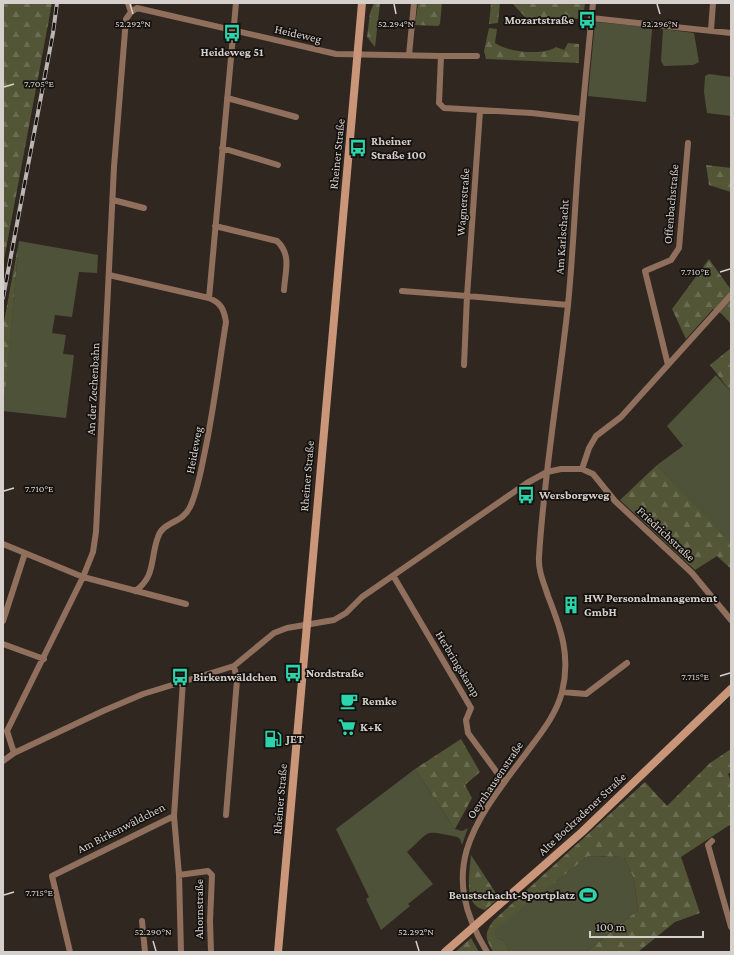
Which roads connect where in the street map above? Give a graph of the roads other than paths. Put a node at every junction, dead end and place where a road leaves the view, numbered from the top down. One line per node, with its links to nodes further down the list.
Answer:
1 (128, 3): 7 (street)
2 (236, 3): 10 (street)
3 (362, 3): 12 (main road, Rheiner Straße)
4 (414, 3): 13 (street)
5 (593, 3): 8 (street, Am Karlschacht)
6 (713, 3): 9 (street)
7 (131, 12): 10 (street, Heideweg); 23 (street, An der Zechenbahn)
8 (591, 18): 9 (street); 19 (street, Am Karlschacht)
9 (711, 30): 11 (street)
10 (233, 31): 12 (street, Heideweg); 16 (street)
11 (731, 32)
12 (359, 54): 13 (street); 45 (main road, Rheiner Straße)
13 (409, 55): 14 (street)
14 (441, 56): 15 (street); 17 (street)
15 (477, 56)
16 (227, 98): 18 (street); 21 (street)
17 (480, 111): 19 (street); 30 (street, Wagnerstraße)
18 (296, 118)
19 (582, 120): 32 (street, Am Karlschacht)
20 (688, 143): 34 (street, Offenbachstraße)
21 (222, 148): 22 (street); 25 (street)
22 (278, 165)
23 (113, 200): 24 (street); 26 (street, An der Zechenbahn)
24 (144, 208)
25 (215, 226): 27 (street); 31 (street)
26 (110, 275): 31 (street, Heideweg); 39 (street, An der Zechenbahn)
27 (284, 290)
28 (402, 291): 30 (street)
29 (731, 295): 34 (street)
30 (467, 296): 32 (street); 33 (street, Wagnerstraße)
31 (209, 298): 41 (street, Heideweg)
32 (568, 305): 36 (street, Am Karlschacht)
33 (464, 365)
34 (668, 365): 35 (street)
35 (582, 469): 36 (street); 43 (street, Friedrichstraße)
36 (547, 472): 40 (street); 52 (street, Oeynhausenstraße)
37 (3, 544): 38 (street)
38 (25, 554): 39 (street); 44 (street)
39 (84, 577): 41 (street); 47 (street, An der Zechenbahn)
40 (394, 577): 45 (street); 55 (street, Herbringskamp)
41 (135, 591): 42 (street)
42 (186, 604)
43 (731, 620)
44 (3, 621)
45 (307, 625): 49 (street); 67 (main road, Rheiner Straße)
46 (3, 644): 47 (street)
47 (44, 659): 53 (street, An der Zechenbahn)
48 (627, 663): 52 (street)
49 (234, 666): 50 (street); 56 (street)
50 (183, 681): 53 (street); 57 (street, Am Birkenwäldchen)
51 (731, 689): 62 (main road, Alte Bockradener Straße)
52 (562, 692): 55 (street, Oeynhausenstraße)
53 (14, 753): 54 (street)
54 (3, 761)
55 (504, 782): 62 (street, Oeynhausenstraße)
56 (226, 815)
57 (174, 816): 59 (street, Ahornstraße); 63 (street, Am Birkenwäldchen)
58 (712, 841): 61 (street)
59 (179, 875): 65 (street, Ahornstraße); 66 (street, Ahornstraße)
60 (142, 921): 64 (street)
61 (731, 926)
62 (473, 929): 68 (main road, Alte Bockradener Straße); 69 (street, Oeynhausenstraße)
63 (70, 952)
64 (145, 952)
65 (181, 952)
66 (211, 952)
67 (278, 952)
68 (445, 952)
69 (487, 952)

